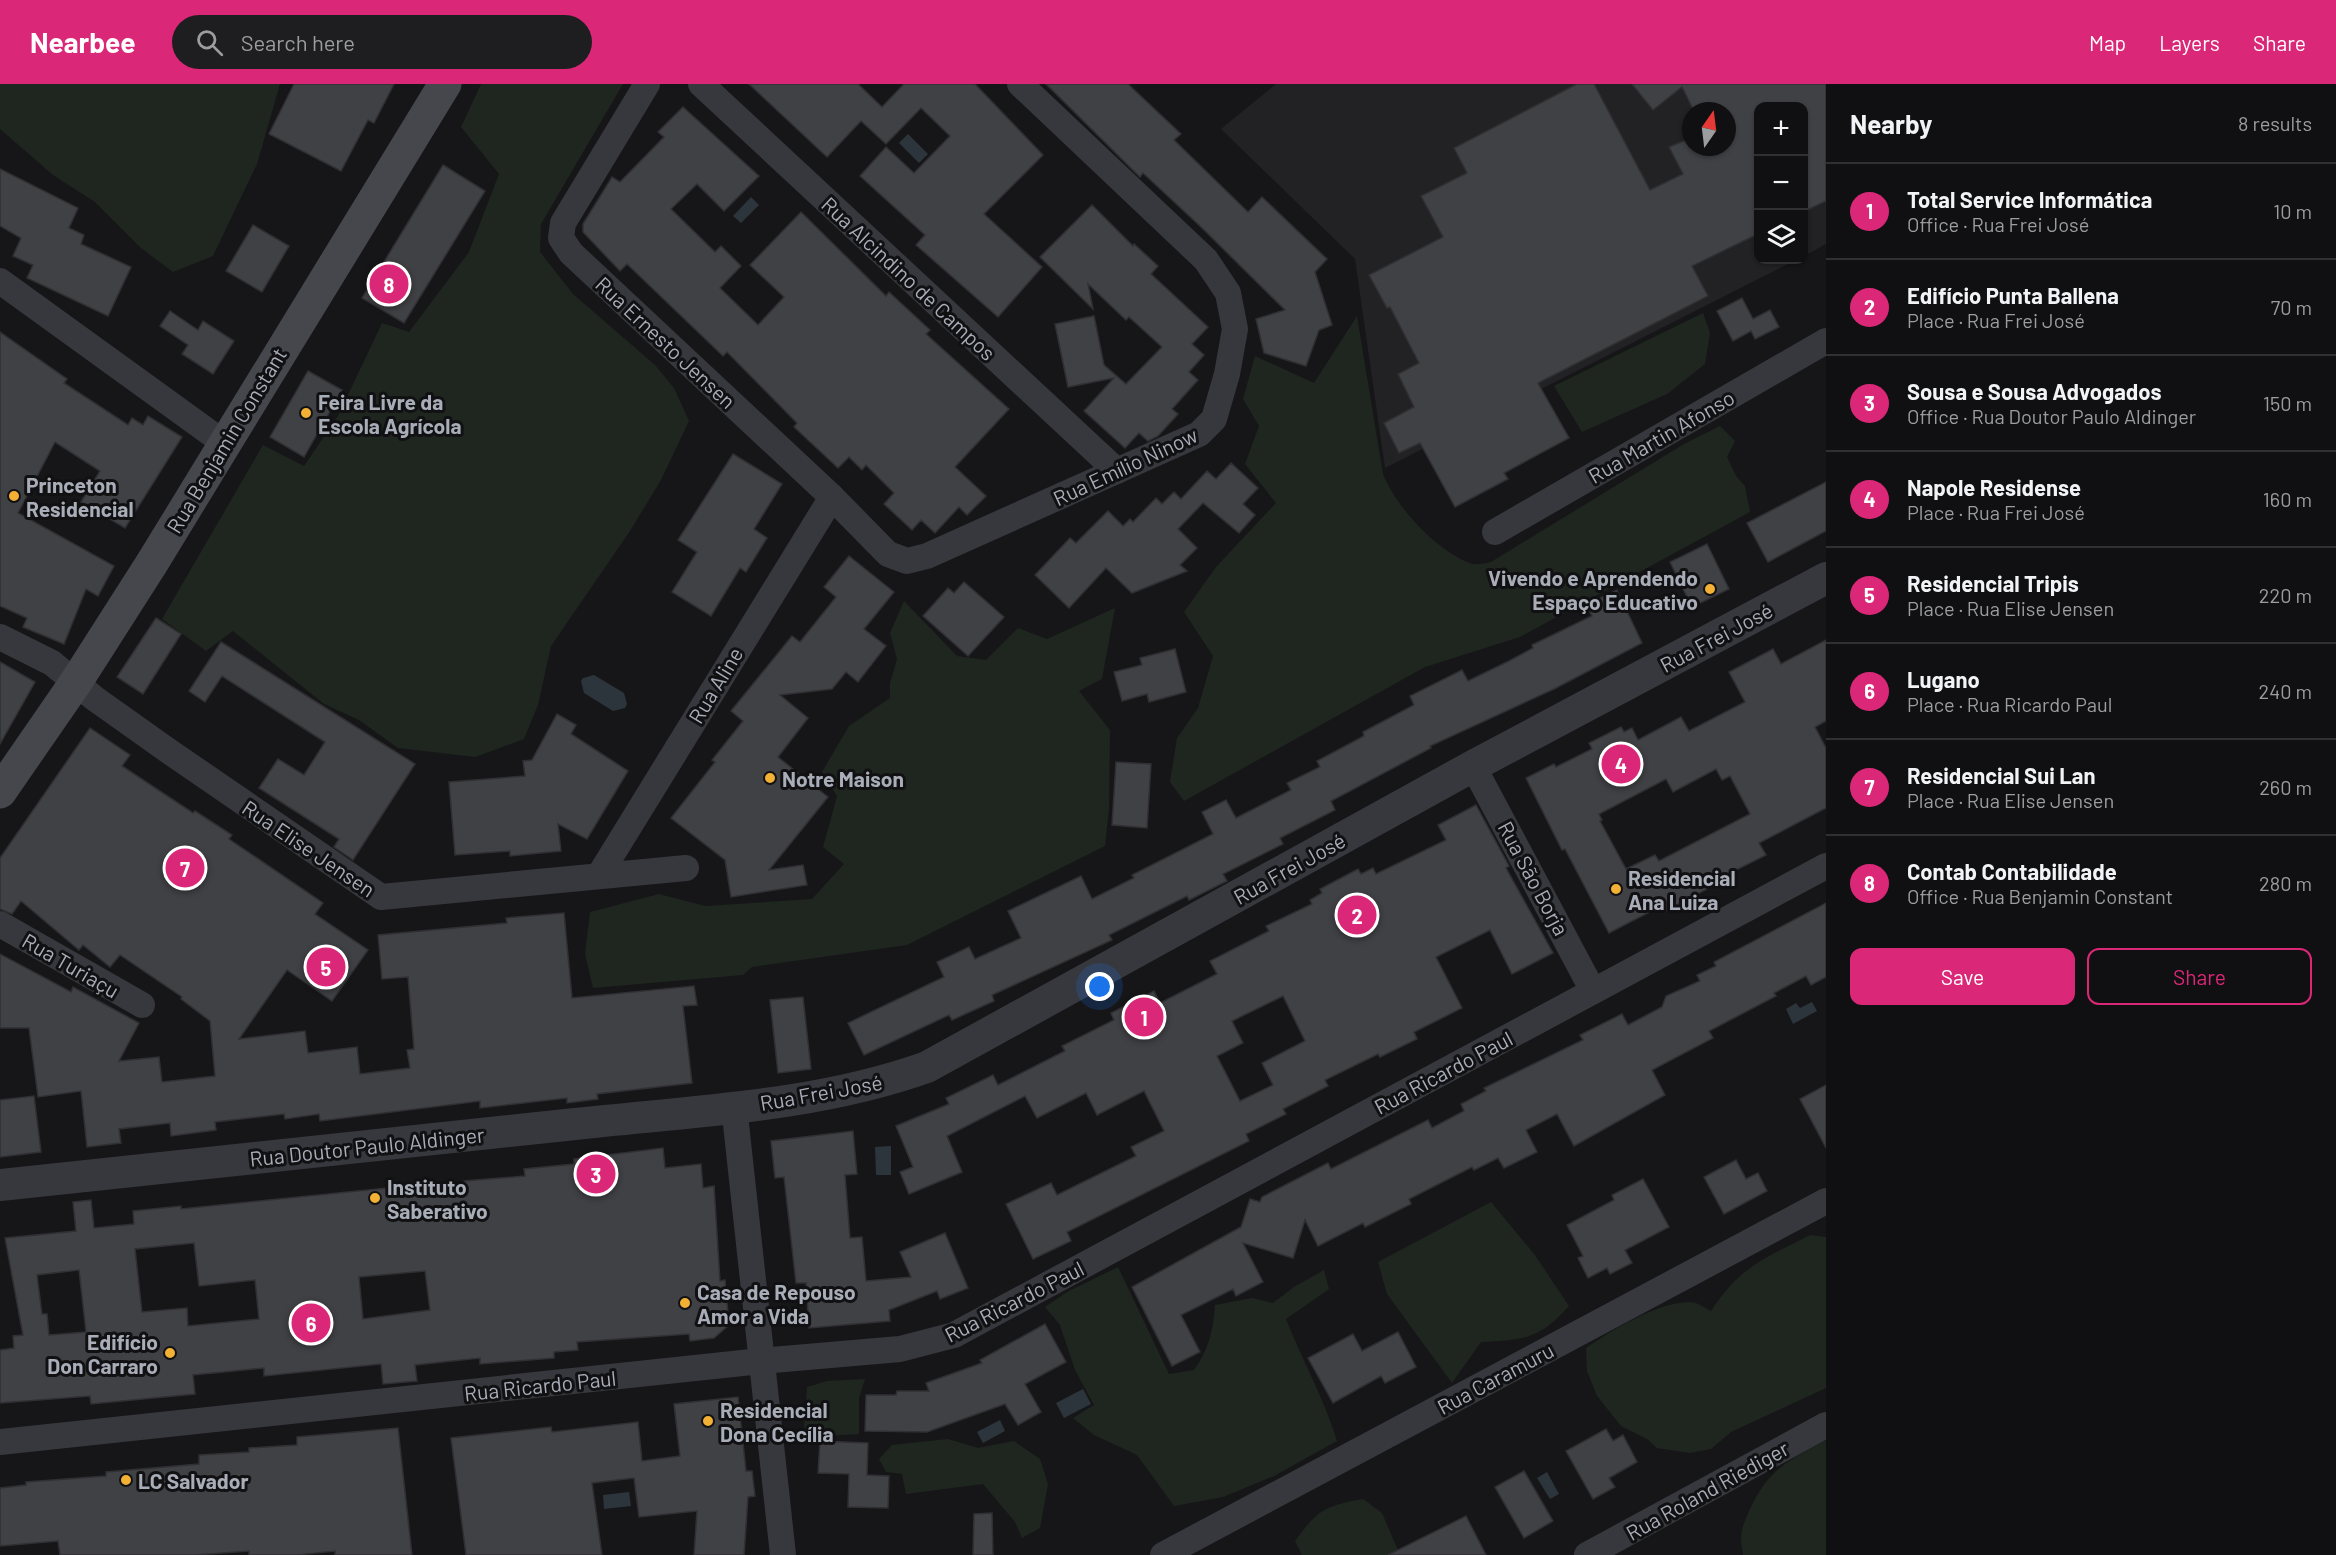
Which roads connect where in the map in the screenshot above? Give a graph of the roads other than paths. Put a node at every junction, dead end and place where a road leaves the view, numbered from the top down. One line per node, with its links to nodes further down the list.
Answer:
1 (445, 84): 7 (main road, Rua Benjamin Constant)
2 (646, 84): 9 (street, Rua Ernesto Jensen)
3 (701, 84): 8 (street, Rua Alcindino de Campos)
4 (1020, 84): 8 (street, Rua Emílio Ninow)
5 (0, 281): 7 (street)
6 (1826, 341): 10 (street, Rua Martin Afonso)
7 (224, 443): 14 (main road, Rua Benjamin Constant)
8 (1117, 471): 11 (street, Rua Emílio Ninow)
9 (832, 497): 11 (street, Rua Ernesto Jensen); 19 (street, Rua Aline)
10 (1495, 532)
11 (907, 561)
12 (1826, 578): 15 (street, Rua Frei José)
13 (0, 637): 14 (street, Rua Elise Jensen)
14 (76, 682): 16 (main road, Rua Benjamin Constant); 19 (street, Rua Elise Jensen)
15 (1473, 766): 21 (street, Rua São Borja); 23 (street, Rua Frei José)
16 (0, 792)
17 (1826, 866): 21 (street, Rua Ricardo Paul)
18 (686, 868): 19 (street, Rua Elise Jensen)
19 (600, 874)
20 (0, 924): 22 (street, Rua Turiaçu)
21 (1593, 991): 26 (street, Rua Ricardo Paul)
22 (142, 1005)
23 (734, 1106): 24 (street, Rua Doutor Paulo Aldinger); 26 (street)
24 (0, 1185)
25 (1826, 1201): 30 (street, Rua Caramuru)
26 (761, 1361): 28 (street, Rua Ricardo Paul); 29 (street)
27 (1826, 1425): 31 (street, Rua Roland Riediger)
28 (0, 1442)
29 (783, 1555)
30 (1163, 1555)
31 (1587, 1555)

